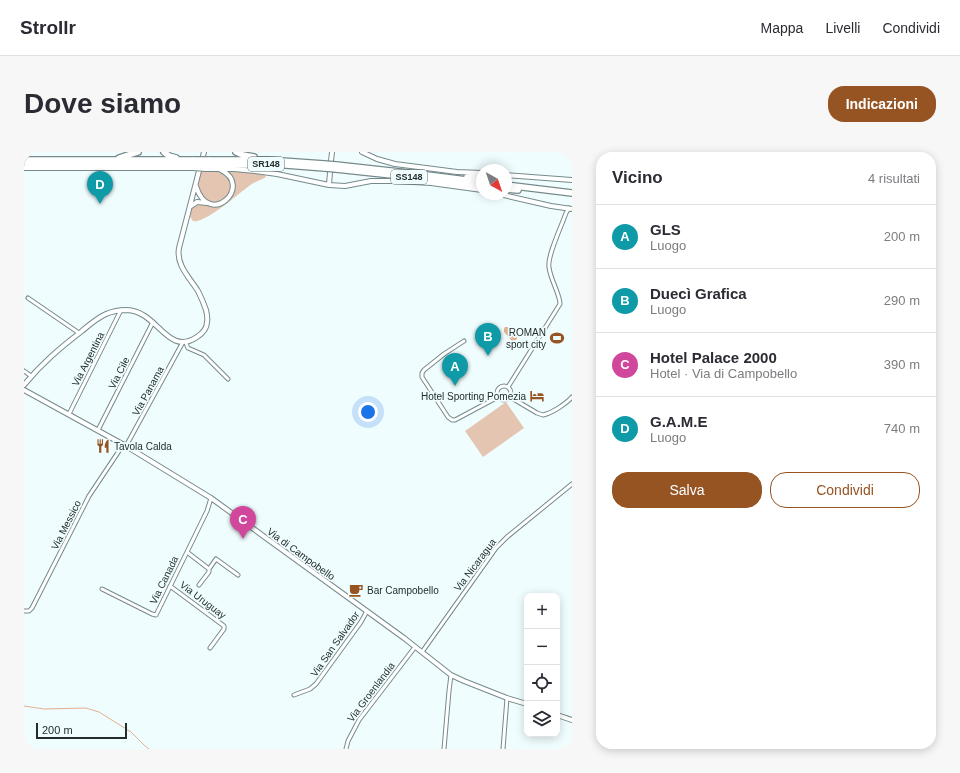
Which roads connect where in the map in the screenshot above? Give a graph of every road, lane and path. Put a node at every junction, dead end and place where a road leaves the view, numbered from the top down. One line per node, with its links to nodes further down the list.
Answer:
1 (138, 152): 7 (highway)
2 (164, 152): 9 (highway)
3 (236, 152): 8 (highway)
4 (332, 152): 14 (street)
5 (362, 152): 19 (street)
6 (24, 160): 7 (highway, SR148)
7 (105, 160): 9 (highway, SR148)
8 (286, 161): 12 (highway, SR148); 13 (highway, SR148)
9 (192, 163): 11 (highway, SR148); 12 (highway, SR148, bridge); 16 (street)
10 (24, 164): 11 (highway, SR148)
11 (144, 164): 16 (highway)
12 (207, 164): 13 (highway, SR148); 17 (street)
13 (325, 166): 14 (highway, SR148, bridge)
14 (333, 167): 22 (highway, SR148); 24 (street); 26 (highway, SS148)
15 (24, 168): 16 (street)
16 (175, 168)
17 (219, 169): 24 (street); 35 (street)
18 (199, 171): 28 (street)
19 (476, 174)
20 (512, 175): 23 (street)
21 (476, 176): 22 (highway)
22 (451, 178): 27 (highway)
23 (572, 180)
24 (329, 185): 25 (street)
25 (446, 185): 29 (highway)
26 (476, 185)
27 (476, 185)
28 (196, 186): 35 (street); 36 (street)
29 (476, 186)
30 (512, 186): 32 (highway)
31 (512, 190): 34 (highway)
32 (572, 193)
33 (512, 197): 37 (street)
34 (572, 197)
35 (207, 203): 36 (street)
36 (191, 206): 42 (street)
37 (571, 208): 48 (street)
38 (28, 298): 41 (street)
39 (121, 310): 40 (street); 41 (street); 53 (street, Via Argentina)
40 (153, 322): 42 (street); 54 (street, Via Cile)
41 (79, 333): 45 (street)
42 (185, 342): 46 (street); 55 (street, Via Panama)
43 (464, 342): 50 (street)
44 (24, 372): 45 (street)
45 (31, 376): 47 (street)
46 (228, 379)
47 (24, 385)
48 (508, 387): 50 (street); 51 (street)
49 (24, 390): 53 (street, Via di Campobello)
50 (498, 397): 51 (street)
51 (510, 397): 52 (street)
52 (572, 397)
53 (69, 414): 54 (street, Via di Campobello)
54 (98, 430): 55 (street, Via di Campobello)
55 (125, 446): 57 (street, Via di Campobello); 64 (street, Via Messico)
56 (572, 484): 68 (street, Via Nicaragua)
57 (211, 498): 58 (street, Via Canada); 65 (street, Via di Campobello)
58 (187, 552): 59 (street); 61 (street, Via Canada)
59 (209, 569): 60 (street); 62 (street)
60 (238, 575)
61 (170, 586): 63 (street, Via Canada); 67 (street, Via Uruguay)
62 (199, 586)
63 (102, 589)
64 (24, 611)
65 (367, 611): 66 (street, Via di Campobello); 70 (street, Via San Salvador)
66 (415, 647): 68 (street, Via di Campobello); 75 (street, Via Groenlandia)
67 (210, 648)
68 (422, 652): 69 (street, Via di Campobello)
69 (451, 674): 71 (street, Via di Campobello); 76 (street)
70 (294, 696)
71 (507, 698): 72 (street, Via di Campobello); 77 (street)
72 (524, 703)
73 (560, 715): 74 (street)
74 (572, 720)
75 (346, 749)
76 (444, 749)
77 (503, 749)

